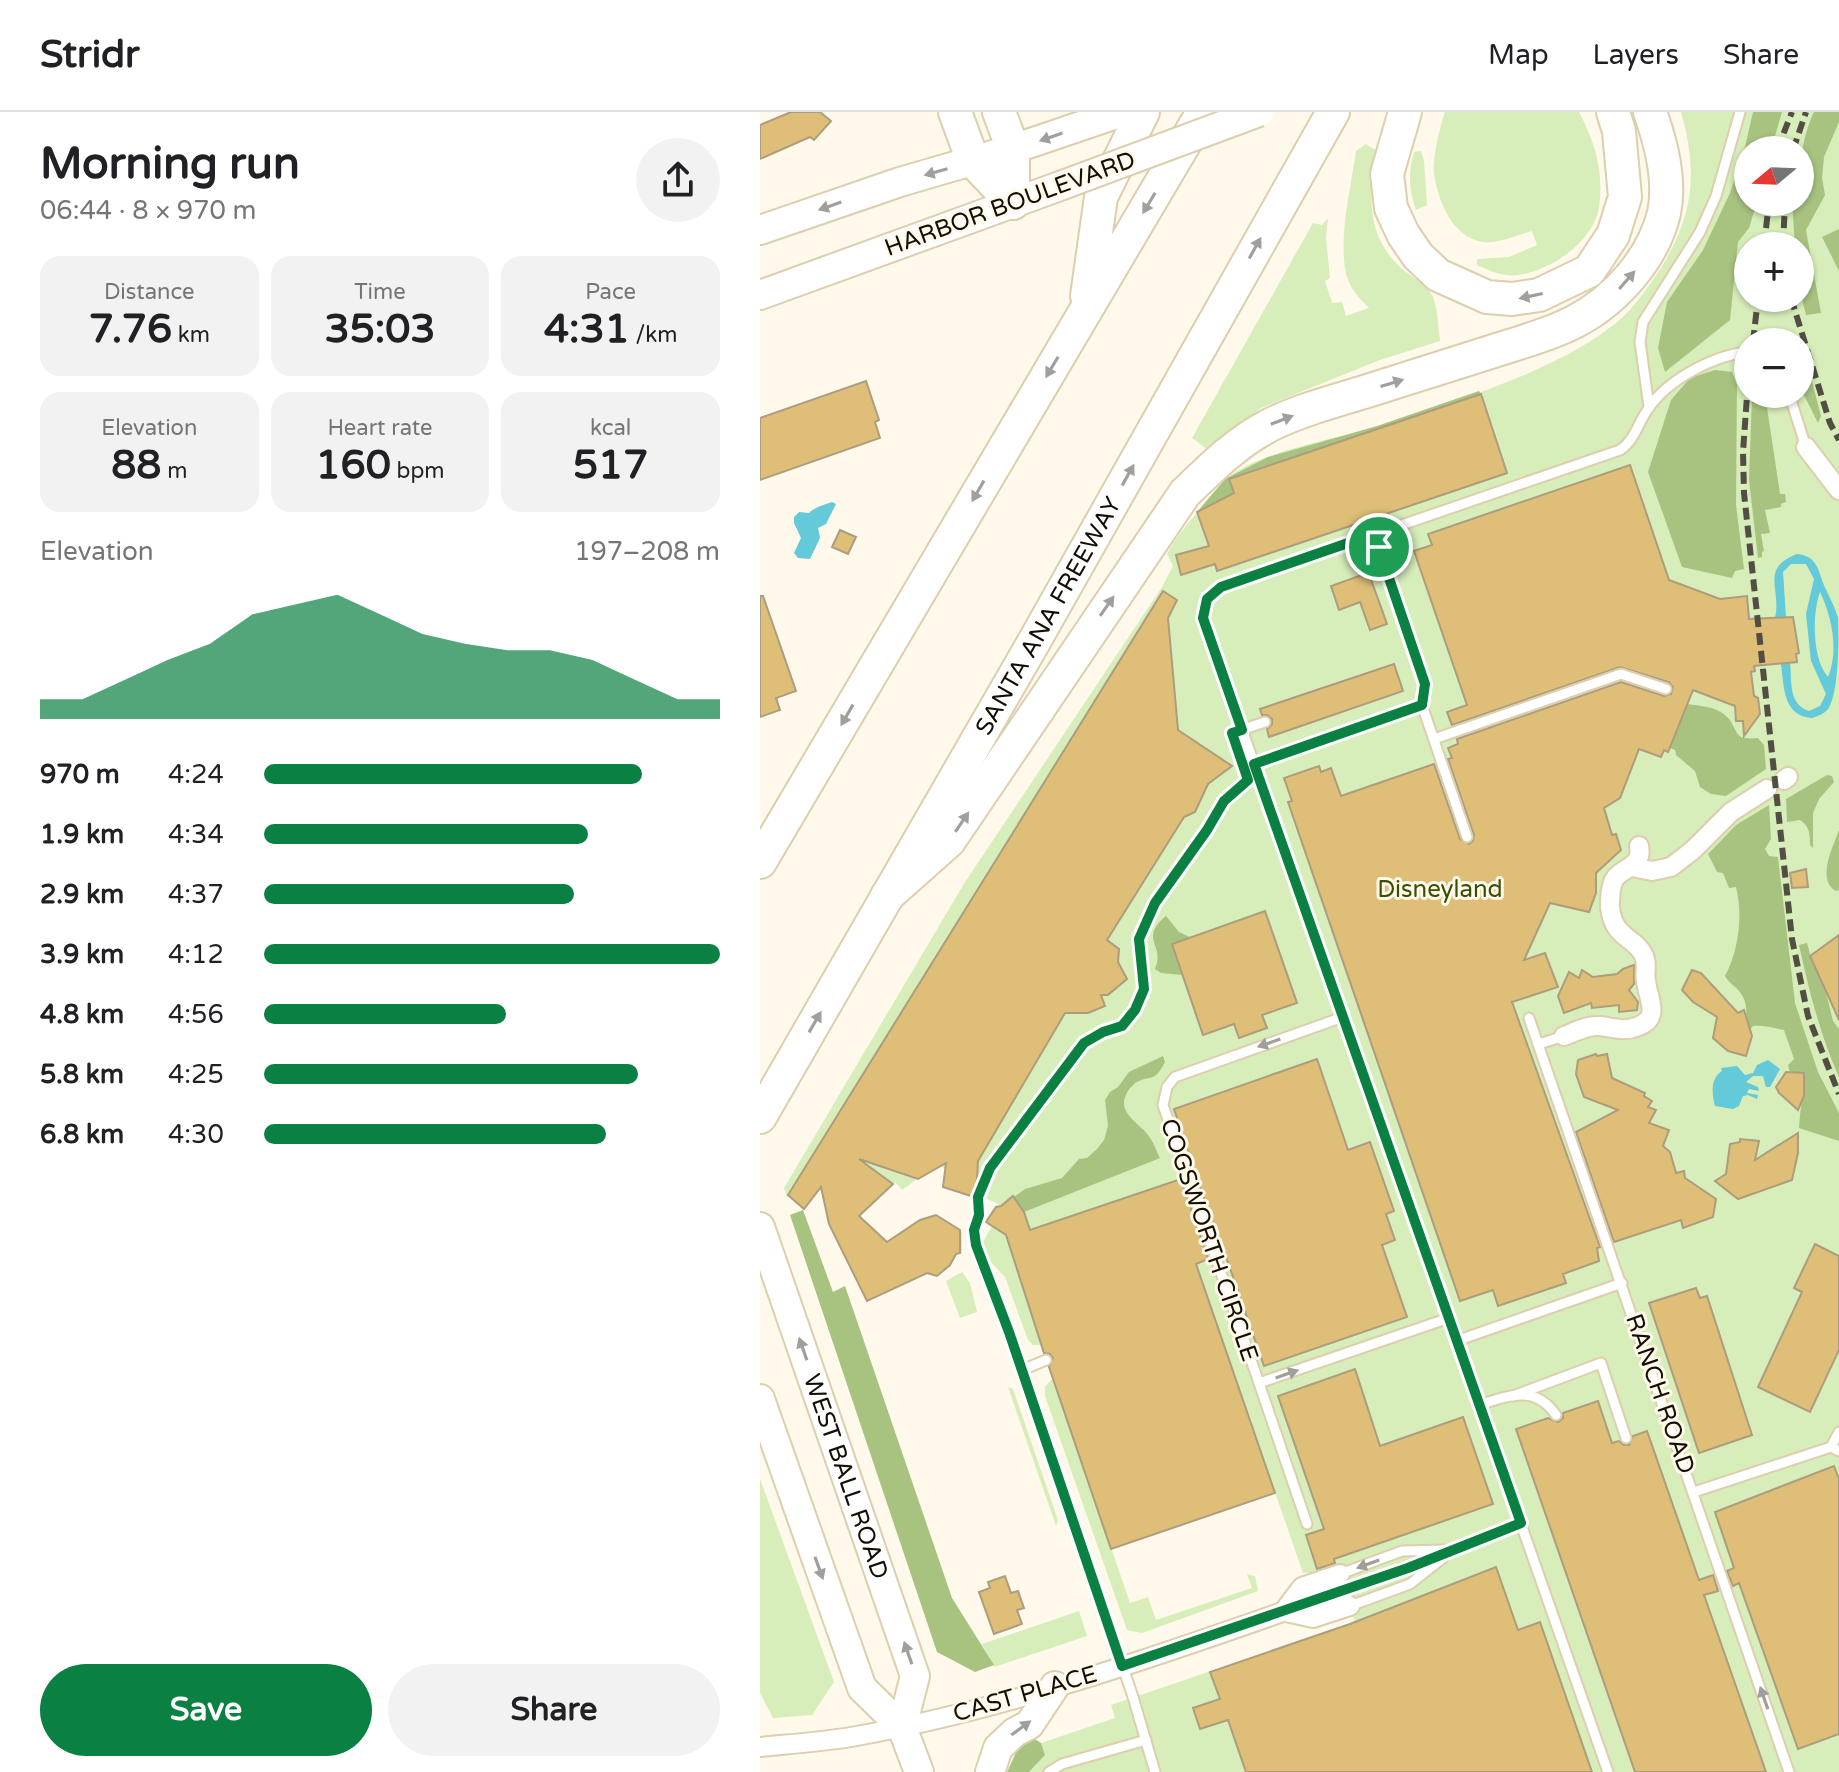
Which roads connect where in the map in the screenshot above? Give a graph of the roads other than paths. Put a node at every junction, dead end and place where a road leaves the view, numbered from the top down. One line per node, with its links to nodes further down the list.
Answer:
1 (955, 112): 15 (highway)
2 (999, 112): 13 (highway)
3 (1122, 112): 13 (main road, HARBOR BOULEVARD, one-way to 13)
4 (1143, 112): 19 (highway)
5 (1203, 112): 19 (highway, one-way to 19)
6 (1259, 112): 16 (main road, HARBOR BOULEVARD, bridge)
7 (1333, 112): 37 (highway, SANTA ANA FREEWAY, one-way to 7)
8 (1405, 112): 14 (highway, one-way to 8)
9 (1594, 112): 14 (highway)
10 (1613, 112): 14 (highway)
11 (1650, 112): 37 (highway, one-way to 11)
12 (1740, 112): 21 (lane)
13 (1013, 149): 15 (main road, HARBOR BOULEVARD); 16 (highway)
14 (1621, 154)
15 (973, 161): 16 (highway); 17 (main road, HARBOR BOULEVARD, one-way to 17)
16 (1013, 203): 18 (main road, HARBOR BOULEVARD)
17 (760, 230)
18 (760, 295)
19 (1085, 311): 35 (highway, one-way to 35)
20 (1734, 353): 21 (lane)
21 (1649, 407): 25 (lane)
22 (1793, 408): 23 (lane)
23 (1806, 447): 24 (street)
24 (1839, 490)
25 (1374, 534): 27 (lane); 29 (lane)
26 (1666, 689): 30 (lane)
27 (1422, 705): 30 (lane); 31 (lane)
28 (1265, 722): 29 (lane)
29 (1242, 730): 31 (lane); 48 (lane)
30 (1434, 739): 33 (lane)
31 (1254, 764): 38 (lane)
32 (1767, 789): 36 (street)
33 (1467, 837)
34 (1639, 846): 36 (street)
35 (760, 862)
36 (1632, 867): 40 (street)
37 (887, 896): 42 (highway, SANTA ANA FREEWAY, one-way to 37)
38 (1343, 1017): 45 (lane); 49 (lane, COGSWORTH CIRCLE, one-way to 49)
39 (1529, 1018): 41 (lane, RANCH ROAD)
40 (1564, 1036): 41 (lane)
41 (1539, 1044): 44 (lane, RANCH ROAD)
42 (760, 1117)
43 (760, 1227): 65 (main road, WEST BALL ROAD, one-way to 43)
44 (1622, 1283): 46 (lane); 57 (lane, RANCH ROAD)
45 (1449, 1318): 46 (lane); 49 (lane, COGSWORTH CIRCLE, one-way to 45)
46 (1456, 1341): 52 (lane)
47 (1046, 1360): 48 (lane)
48 (1022, 1370): 63 (lane)
49 (1259, 1383): 59 (lane)
50 (1513, 1396): 52 (lane); 53 (lane); 55 (lane)
51 (760, 1399): 65 (main road, one-way to 65)
52 (1479, 1405): 58 (lane)
53 (1556, 1415)
54 (1839, 1432): 56 (lane)
55 (1626, 1438)
56 (1835, 1449): 57 (lane)
57 (1694, 1492): 73 (lane, RANCH ROAD, one-way to 57)
58 (1521, 1523): 60 (lane, CAST PLACE); 72 (lane)
59 (1307, 1524)
60 (1453, 1549): 61 (lane, CAST PLACE); 61 (lane, CAST PLACE, one-way to 61); 61 (lane, CAST PLACE)
61 (1345, 1590): 62 (street, CAST PLACE); 62 (street, CAST PLACE)
62 (1283, 1612): 63 (street, CAST PLACE)
63 (1122, 1666): 64 (street, CAST PLACE); 66 (lane)
64 (1055, 1686): 65 (street, CAST PLACE); 69 (main road, one-way to 64)
65 (902, 1727): 67 (street, CAST PLACE); 68 (main road)
66 (1146, 1740): 70 (lane); 71 (lane)
67 (760, 1747)
68 (919, 1772)
69 (990, 1772)
70 (1049, 1772)
71 (1155, 1772)
72 (1608, 1772)
73 (1789, 1772)

